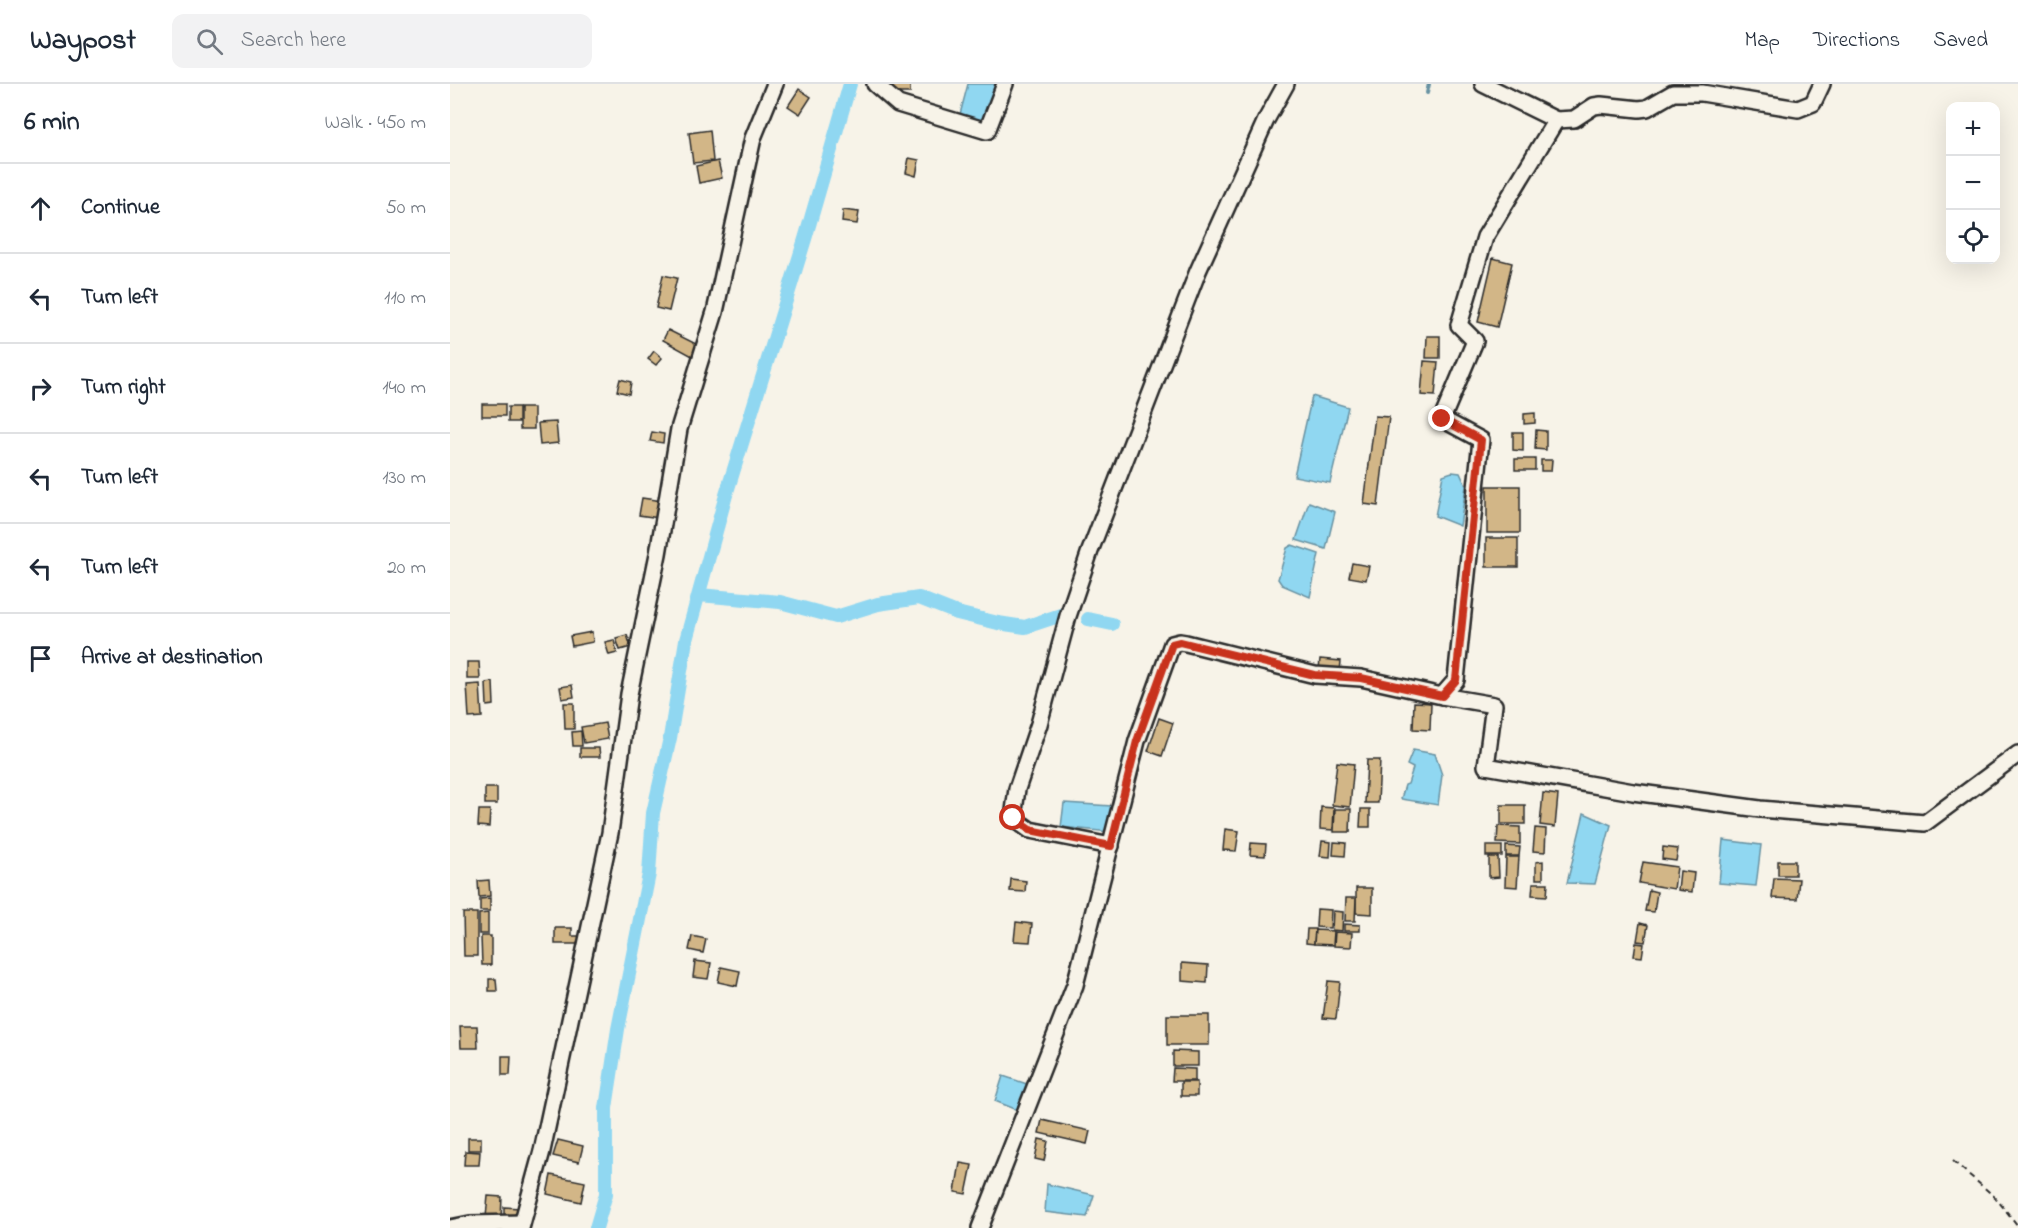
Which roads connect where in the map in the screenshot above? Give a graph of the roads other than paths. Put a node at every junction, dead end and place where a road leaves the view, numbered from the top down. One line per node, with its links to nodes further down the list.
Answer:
1 (775, 84): 11 (street)
2 (875, 84): 3 (street)
3 (1005, 84)
4 (1286, 84): 10 (street)
5 (1483, 84): 7 (street)
6 (1822, 84): 7 (street)
7 (1556, 120): 8 (street)
8 (1442, 696): 9 (street); 10 (street)
9 (2018, 754)
10 (1111, 846): 13 (street)
11 (521, 1226): 12 (street)
12 (450, 1228)
13 (980, 1228)

